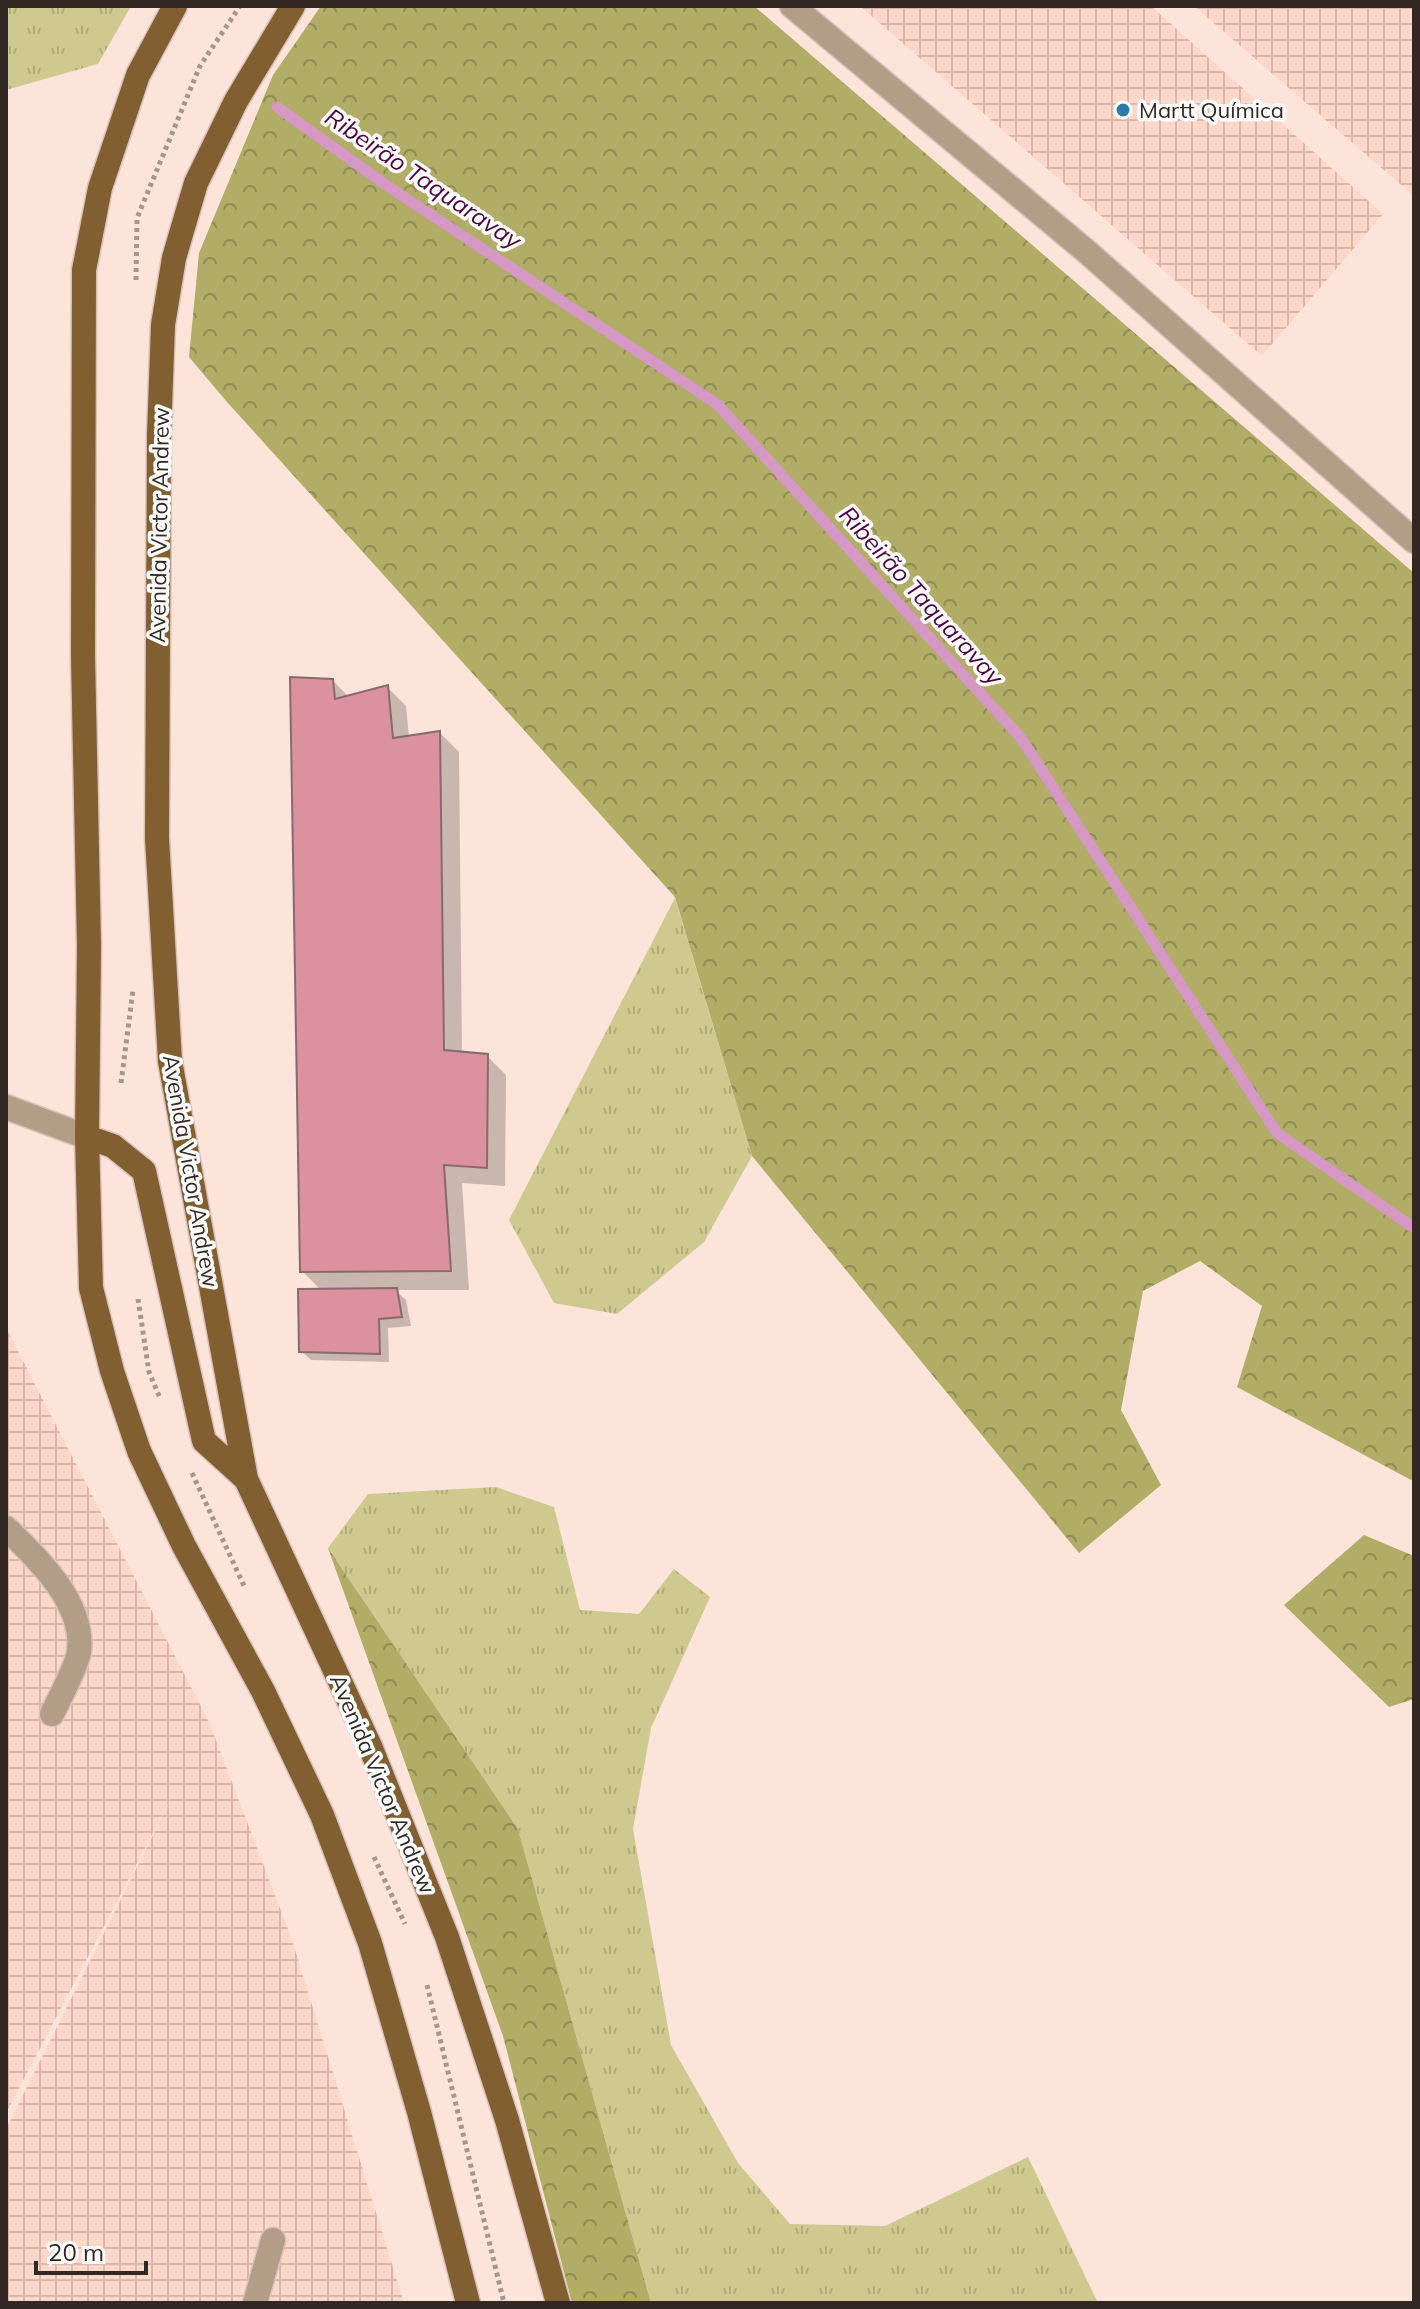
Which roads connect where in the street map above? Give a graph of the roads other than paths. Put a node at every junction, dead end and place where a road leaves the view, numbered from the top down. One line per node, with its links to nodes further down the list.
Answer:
1 (175, 6): 6 (main road)
2 (293, 6): 7 (main road, Avenida Victor Andrew)
3 (792, 6): 4 (street)
4 (1414, 541)
5 (6, 1107): 6 (street)
6 (87, 1137): 7 (main road); 12 (main road)
7 (246, 1479): 13 (main road, Avenida Victor Andrew)
8 (6, 1528): 9 (street)
9 (52, 1714)
10 (273, 2240): 11 (street)
11 (255, 2303)
12 (468, 2303)
13 (558, 2303)

